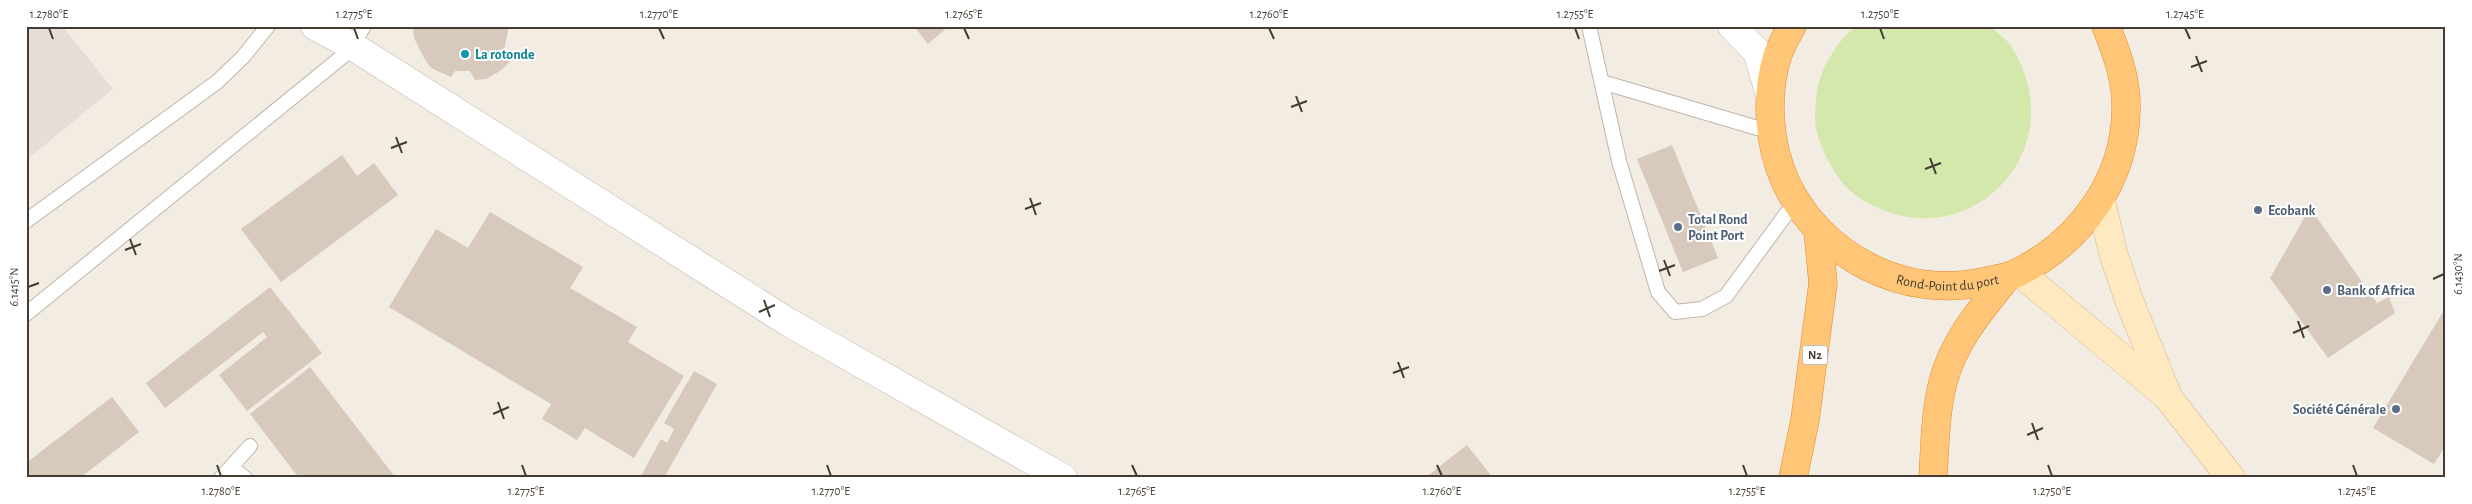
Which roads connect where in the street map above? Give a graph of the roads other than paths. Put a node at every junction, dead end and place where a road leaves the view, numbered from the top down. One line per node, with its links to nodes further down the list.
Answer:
1 (268, 26): 13 (lane)
2 (315, 26): 7 (street)
3 (1589, 26): 8 (lane)
4 (1732, 26): 9 (street)
5 (1792, 26): 9 (highway, Rond-Point du port)
6 (2106, 26): 11 (highway, Rond-Point du port)
7 (359, 37): 16 (lane); 22 (street)
8 (1602, 82): 10 (lane); 12 (lane)
9 (1770, 95): 10 (highway, Rond-Point du port)
10 (1771, 132): 12 (highway, Rond-Point du port)
11 (2101, 200): 15 (highway, Rond-Point du port); 17 (main road)
12 (1795, 202): 14 (highway, Rond-Point du port)
13 (26, 221)
14 (1818, 231): 15 (highway, Rond-Point du port); 23 (highway, N2)
15 (2013, 274): 17 (main road); 24 (highway)
16 (26, 314)
17 (2167, 396): 25 (main road)
18 (250, 446): 19 (lane)
19 (231, 467): 20 (lane); 21 (lane)
20 (221, 478)
21 (245, 478)
22 (1063, 478)
23 (1793, 478)
24 (1932, 478)
25 (2230, 478)

